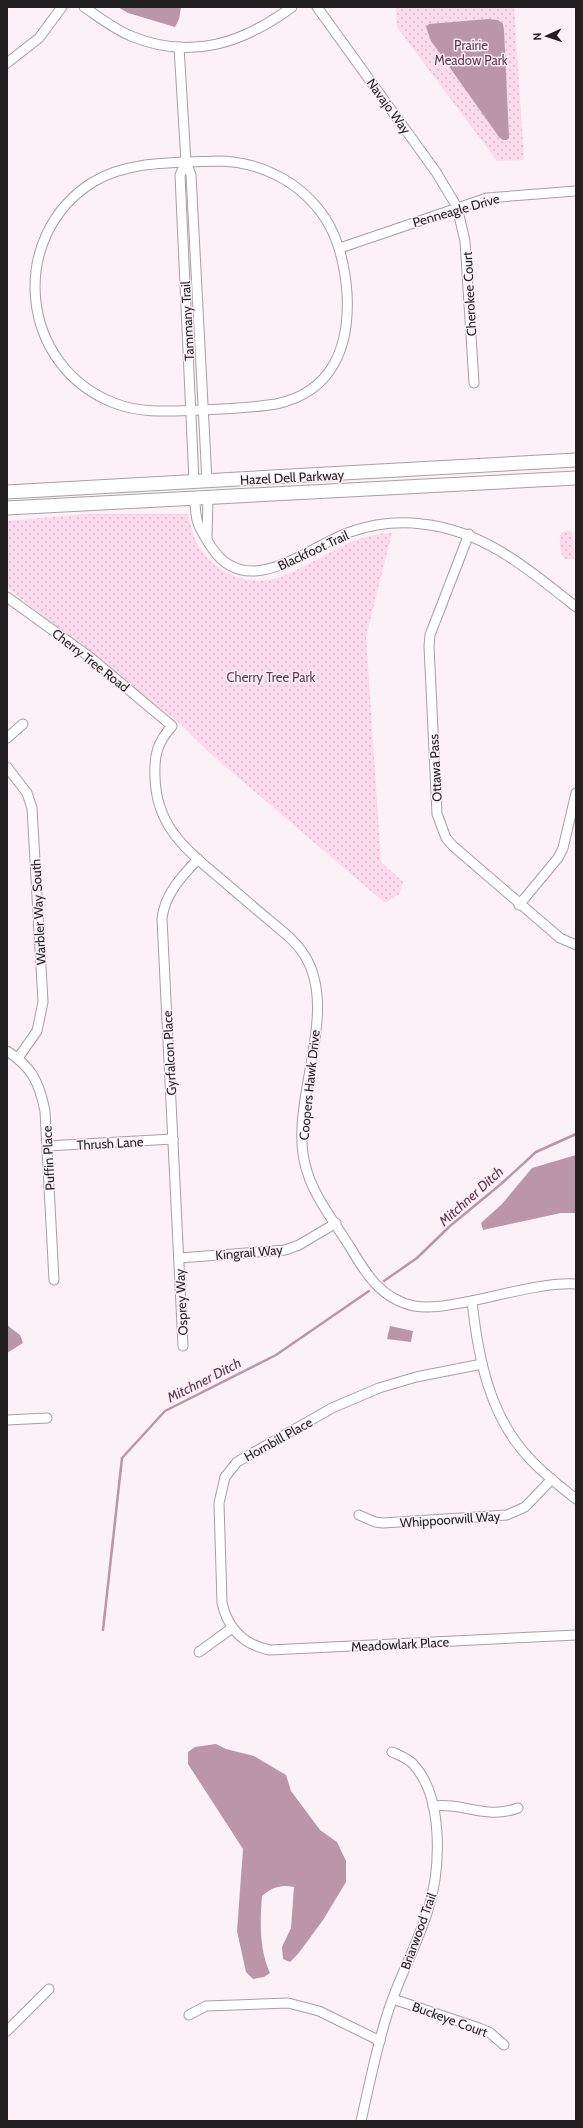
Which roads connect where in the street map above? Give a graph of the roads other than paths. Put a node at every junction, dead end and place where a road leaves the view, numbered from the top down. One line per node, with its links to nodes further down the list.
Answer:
1 (62, 7): 6 (street)
2 (84, 7): 5 (street)
3 (292, 7): 5 (street)
4 (317, 7): 9 (street, Navajo Way)
5 (179, 47): 7 (street, Tammany Trail)
6 (7, 63)
7 (186, 162): 10 (street); 12 (street, Tammany Trail); 12 (street)
8 (576, 191): 9 (street, Penneagle Drive)
9 (457, 207): 10 (street, Penneagle Drive); 11 (street, Cherokee Court)
10 (340, 248): 12 (street)
11 (474, 383)
12 (198, 410): 15 (street, Tammany Trail); 15 (street, Tammany Trail)
13 (576, 460): 15 (main road, Hazel Dell Parkway)
14 (576, 478): 17 (main road, Hazel Dell Parkway)
15 (201, 482): 16 (main road, Hazel Dell Parkway)
16 (7, 492)
17 (201, 498): 18 (main road, Hazel Dell Parkway); 20 (street); 20 (street, Blackfoot Trail)
18 (7, 508)
19 (469, 534): 20 (street, Blackfoot Trail); 22 (street, Blackfoot Trail); 29 (street, Ottawa Pass)
20 (207, 538)
21 (7, 597): 24 (street, Cherry Tree Road)
22 (576, 607)
23 (23, 724): 25 (street)
24 (172, 726): 28 (street, Coopers Hawk Drive)
25 (7, 738)
26 (7, 767): 32 (street, Warbler Way South)
27 (576, 793): 29 (street)
28 (198, 859): 33 (street, Gyrfalcon Place); 35 (street, Coopers Hawk Drive)
29 (519, 904): 30 (street, Ottawa Pass)
30 (576, 945)
31 (7, 1050): 32 (street, Puffin Place)
32 (18, 1058): 34 (street, Puffin Place)
33 (173, 1139): 34 (street, Thrush Lane); 36 (street, Gyrfalcon Place)
34 (47, 1146): 37 (street, Puffin Place)
35 (336, 1223): 36 (street, Kingrail Way); 39 (street, Coopers Hawk Drive)
36 (179, 1258): 40 (street, Osprey Way)
37 (54, 1280)
38 (576, 1284): 39 (street, Coopers Hawk Drive)
39 (472, 1301): 41 (street)
40 (183, 1346)
41 (482, 1364): 44 (street); 47 (street, Hornbill Place)
42 (47, 1418): 43 (street)
43 (7, 1420)
44 (552, 1479): 45 (street); 46 (street, Whippoorwill Way)
45 (576, 1499)
46 (359, 1515)
47 (232, 1628): 48 (street, Meadowlark Place); 49 (street)
48 (576, 1635)
49 (200, 1652)
50 (392, 1752): 51 (street, Briarwood Trail)
51 (433, 1806): 52 (street); 54 (street, Briarwood Trail)
52 (518, 1808)
53 (49, 1989): 56 (street)
54 (393, 1998): 57 (street, Briarwood Trail); 58 (street, Buckeye Court)
55 (188, 2014): 57 (street)
56 (7, 2031)
57 (380, 2041): 59 (street, Briarwood Trail)
58 (504, 2045)
59 (361, 2121)

